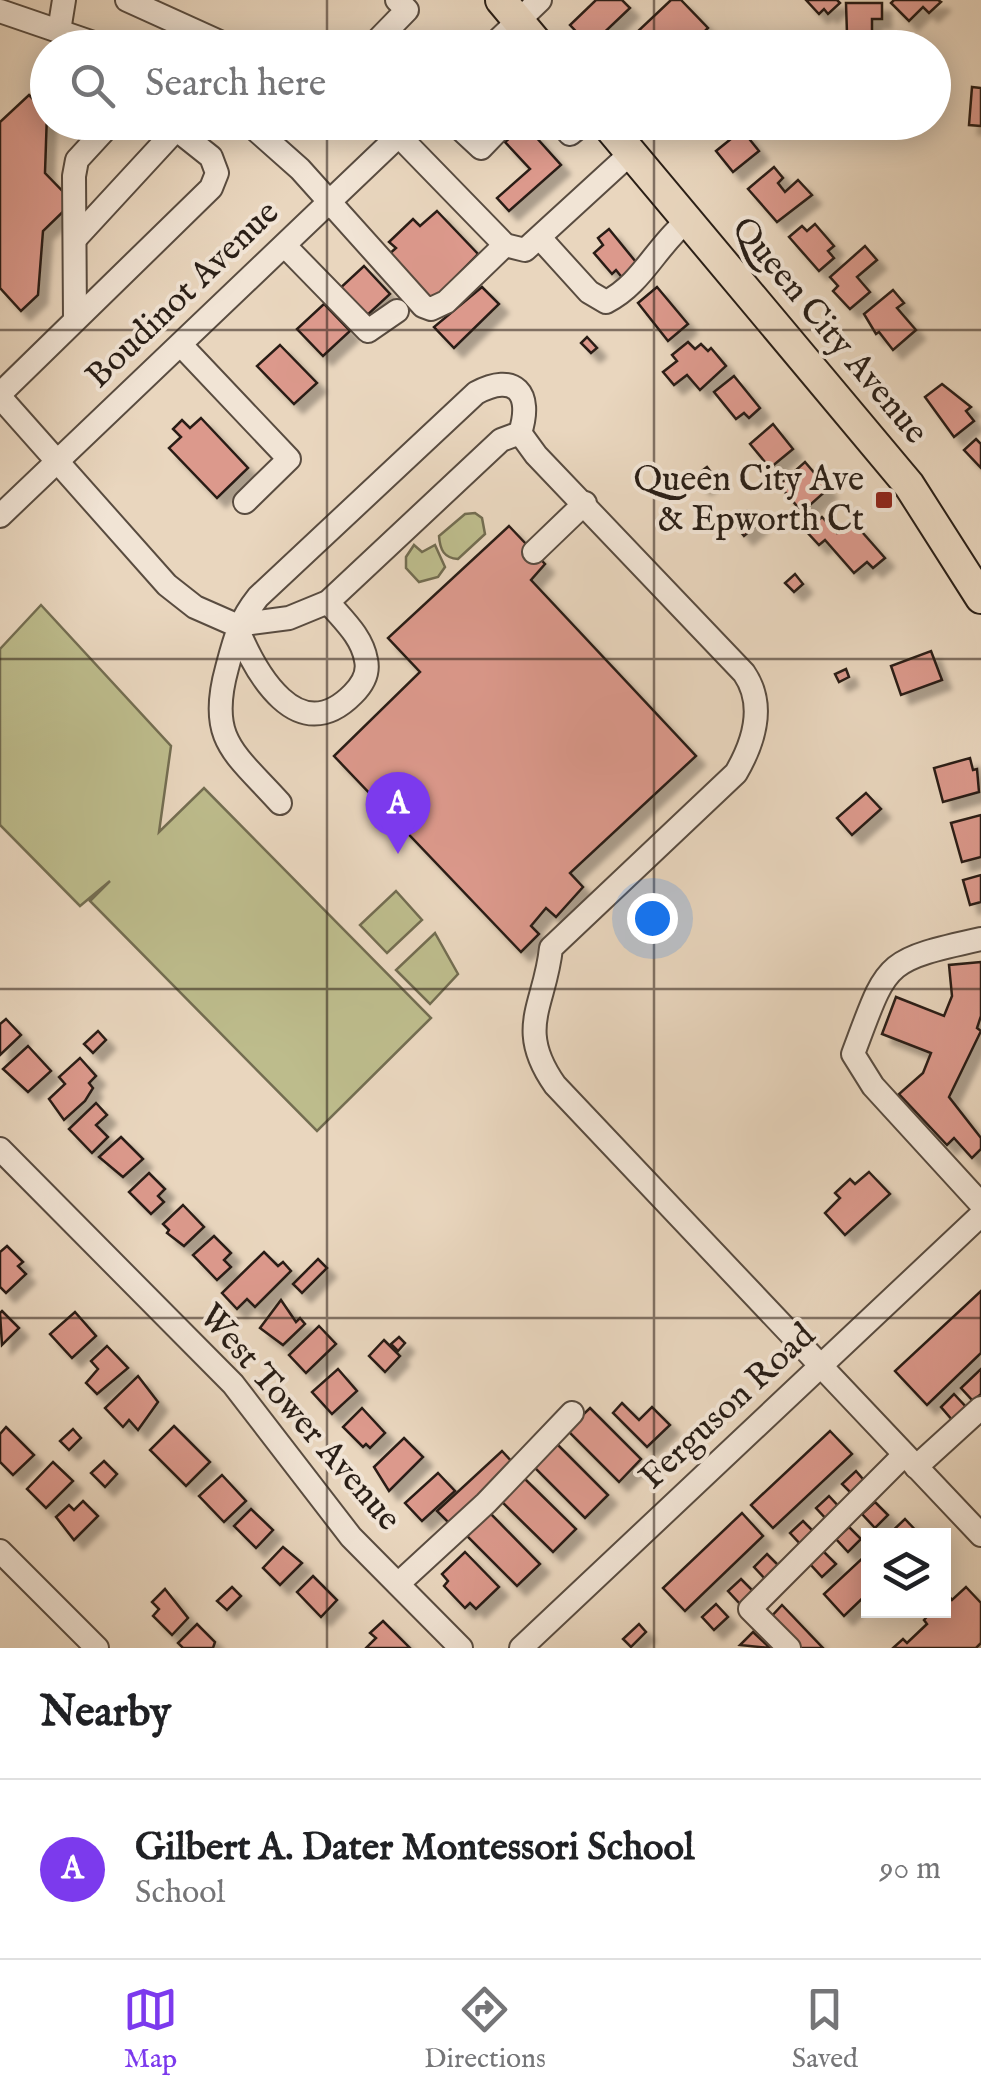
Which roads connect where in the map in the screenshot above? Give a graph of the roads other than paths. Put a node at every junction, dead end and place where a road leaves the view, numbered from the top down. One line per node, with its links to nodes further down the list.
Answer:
1 (64, 0): 7 (street)
2 (126, 0): 8 (street)
3 (397, 0): 9 (street)
4 (520, 7): 10 (street); 11 (main road)
5 (0, 11): 6 (street)
6 (55, 30)
7 (58, 30)
8 (193, 30)
9 (388, 30)
10 (503, 30)
11 (532, 30)
12 (95, 140): 23 (street)
13 (164, 140): 23 (street)
14 (193, 140): 27 (street)
15 (266, 140): 20 (street)
16 (395, 140): 20 (street, Boudinot Avenue)
17 (415, 140): 24 (street)
18 (620, 140): 19 (main road, Queen City Avenue)
19 (631, 153): 21 (main road, Queen City Avenue); 22 (street)
20 (331, 202): 24 (street); 25 (street, Boudinot Avenue)
21 (688, 220): 22 (street); 36 (main road, Queen City Avenue)
22 (540, 238): 24 (street)
23 (74, 240): 27 (street)
24 (505, 245)
25 (285, 246): 26 (street); 28 (street, Boudinot Avenue)
26 (397, 310)
27 (75, 317): 29 (street)
28 (180, 345): 31 (street, Boudinot Avenue); 32 (street)
29 (0, 395): 31 (street)
30 (520, 432): 33 (street); 37 (street); 38 (street)
31 (58, 462): 34 (street, Boudinot Avenue); 38 (street)
32 (245, 502)
33 (585, 503): 35 (street); 44 (street)
34 (0, 516)
35 (534, 552)
36 (981, 598)
37 (328, 602): 38 (street); 38 (street)
38 (236, 625): 39 (street)
39 (280, 803)
40 (981, 939): 42 (street)
41 (0, 1149): 50 (street, West Tower Avenue)
42 (981, 1204)
43 (981, 1216): 44 (street, Ferguson Road)
44 (823, 1368): 47 (street); 53 (street, Ferguson Road)
45 (981, 1408): 47 (street)
46 (572, 1413): 50 (street)
47 (910, 1461): 48 (street); 54 (street)
48 (977, 1522)
49 (0, 1551): 51 (street)
50 (398, 1584): 52 (street, West Tower Avenue)
51 (97, 1648)
52 (461, 1648)
53 (522, 1648)
54 (789, 1648)

